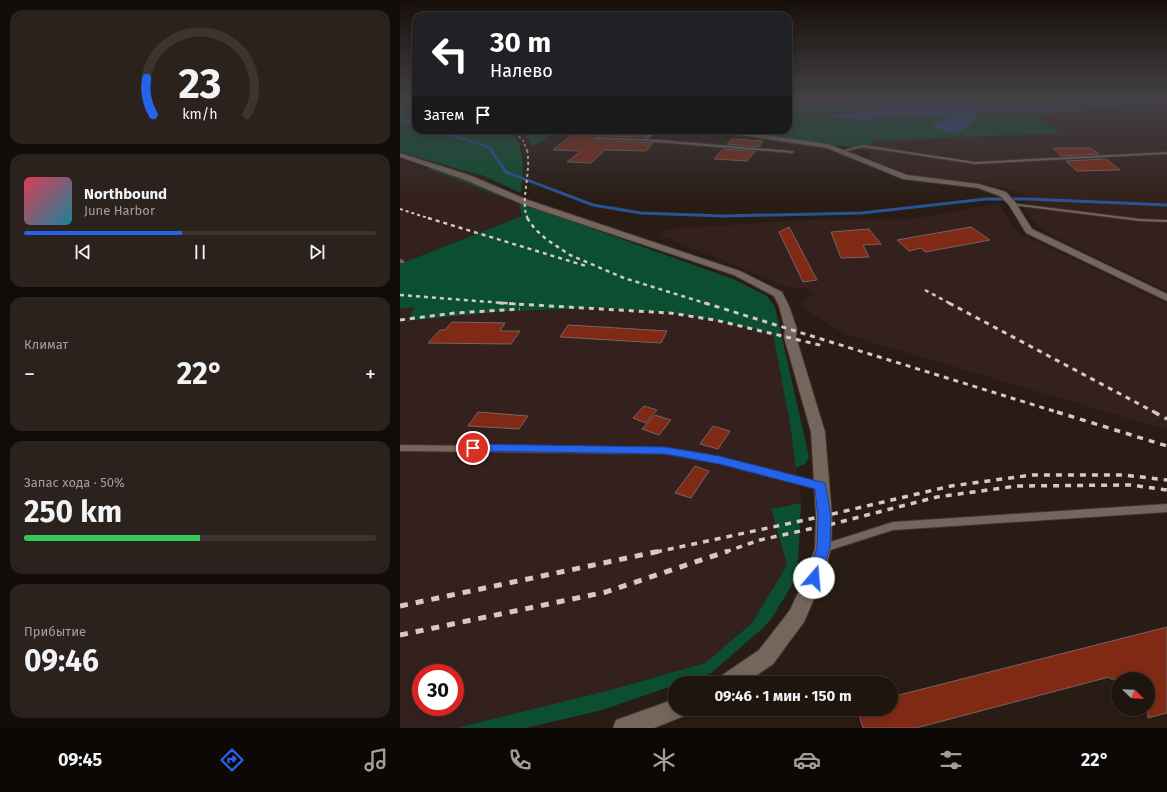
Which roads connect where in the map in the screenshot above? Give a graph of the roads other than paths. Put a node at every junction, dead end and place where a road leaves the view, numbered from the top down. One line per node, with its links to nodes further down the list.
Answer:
1 (652, 134): 4 (lane)
2 (748, 134): 5 (street)
3 (596, 138): 4 (lane)
4 (644, 140): 6 (lane)
5 (843, 151): 7 (lane); 9 (street)
6 (792, 152)
7 (1167, 153)
8 (400, 155): 13 (street)
9 (1012, 204): 10 (lane); 11 (street)
10 (1167, 221)
11 (1167, 298)
12 (400, 448): 13 (lane)
13 (821, 486): 15 (street)
14 (1167, 508): 15 (lane)
15 (823, 548): 16 (street)
16 (738, 676)
17 (668, 712): 18 (street)
18 (624, 728)

